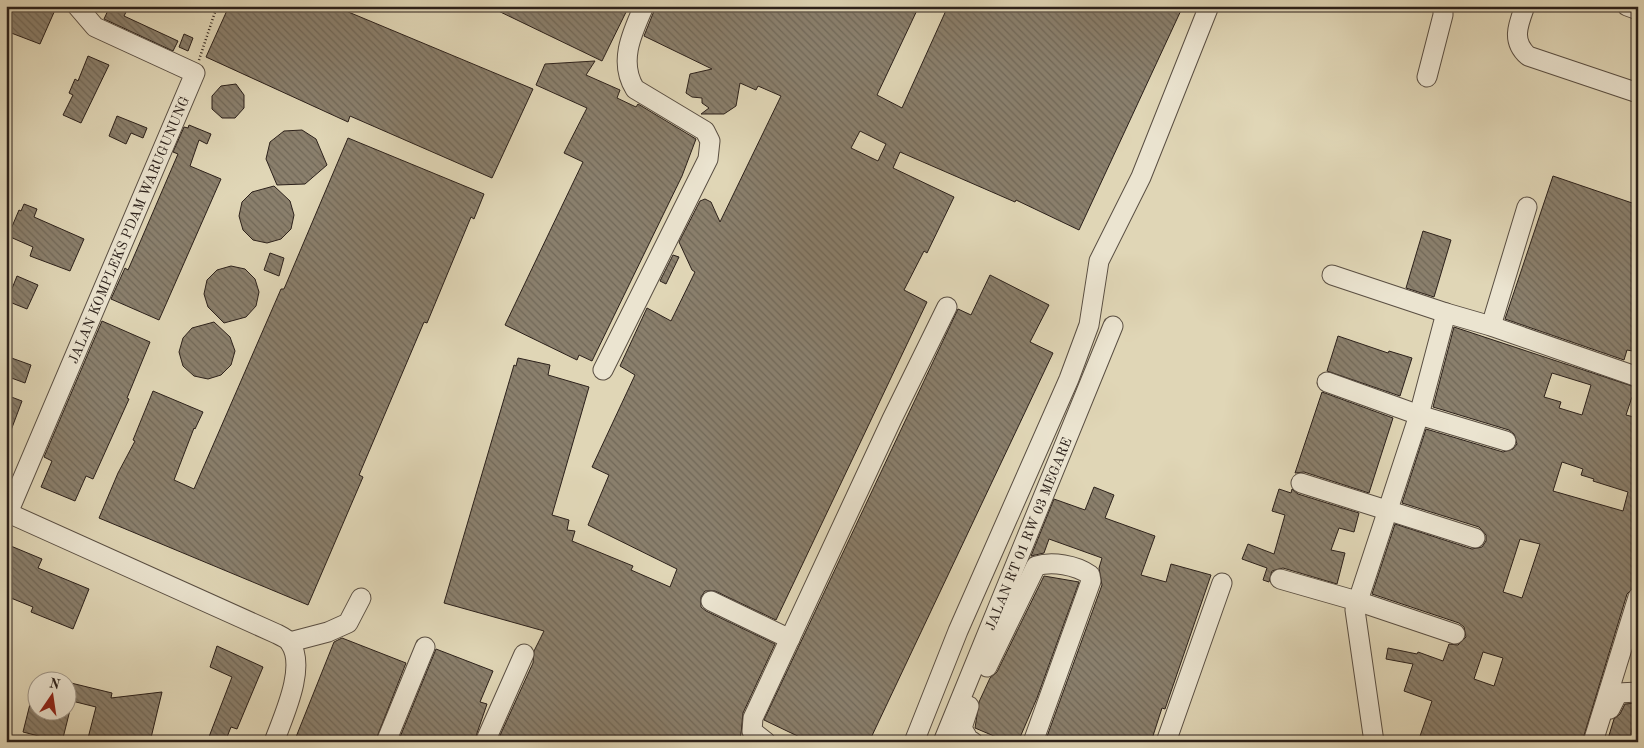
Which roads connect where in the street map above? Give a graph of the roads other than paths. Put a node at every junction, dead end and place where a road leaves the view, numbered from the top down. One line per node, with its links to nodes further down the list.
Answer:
1 (77, 6): 23 (street, JALAN KOMPLEKS PDAM WARUGUNUNG)
2 (644, 6): 16 (street)
3 (1209, 6): 41 (street)
4 (1443, 6): 8 (street)
5 (1525, 6): 9 (street)
6 (1627, 6): 7 (street)
7 (1638, 10)
8 (1427, 77)
9 (1638, 93)
10 (1527, 207): 15 (street)
11 (1332, 274): 13 (street)
12 (947, 307): 32 (street)
13 (1446, 313): 15 (street); 19 (street)
14 (1113, 326): 42 (street, JALAN RT 01 RW 03 MEGARE)
15 (1491, 326): 17 (street)
16 (603, 370)
17 (1638, 377)
18 (1327, 382): 19 (street)
19 (1419, 415): 20 (street); 22 (street)
20 (1506, 441)
21 (1301, 483): 22 (street)
22 (1387, 509): 24 (street); 30 (street)
23 (7, 513): 33 (street, JALAN KOMPLEKS PDAM WARUGUNUNG)
24 (1475, 538)
25 (1280, 579): 30 (street)
26 (1222, 583): 45 (street)
27 (1638, 597): 47 (street)
28 (361, 598): 33 (street)
29 (710, 601): 32 (street)
30 (1357, 601): 31 (street); 46 (street)
31 (1454, 634)
32 (790, 639): 40 (street)
33 (290, 642): 37 (street)
34 (424, 647): 38 (street)
35 (524, 654): 39 (street)
36 (1638, 692): 48 (street)
37 (274, 742)
38 (386, 742)
39 (486, 742)
40 (766, 742)
41 (914, 742)
42 (943, 742)
43 (973, 742): 44 (street)
44 (1033, 742)
45 (1166, 742)
46 (1374, 742)
47 (1593, 742)
48 (1600, 742)

